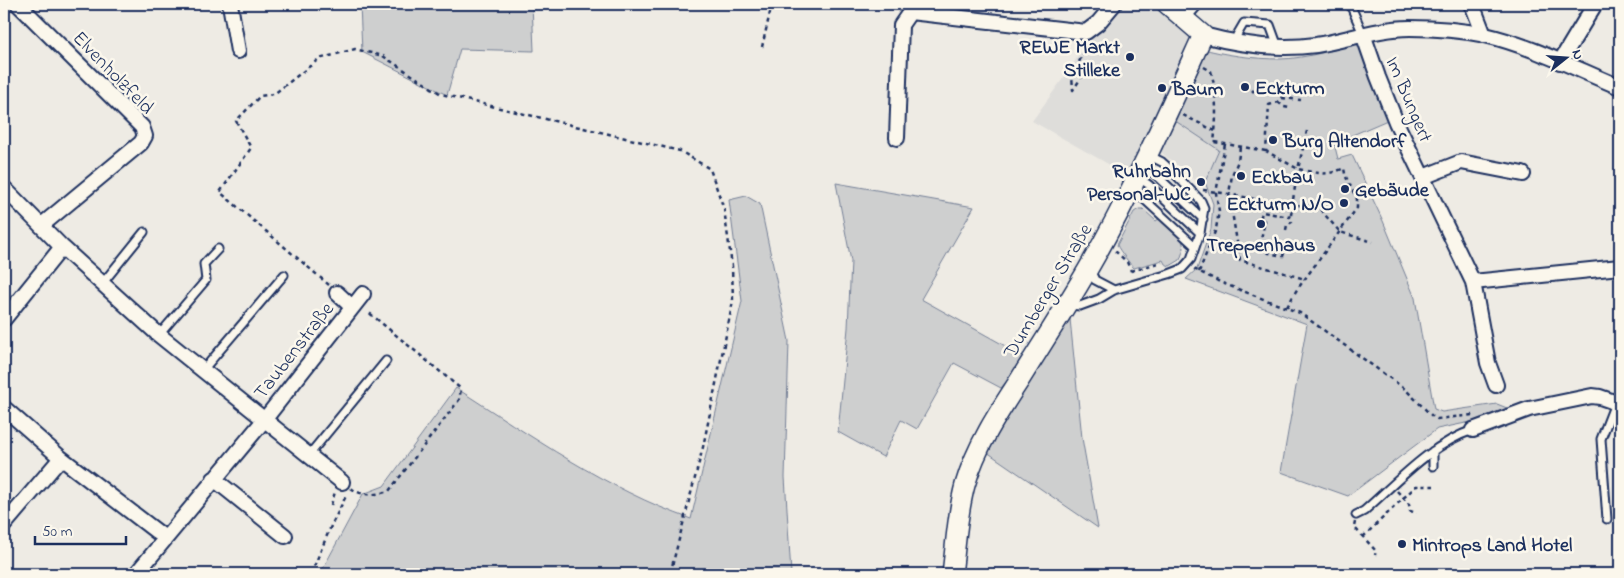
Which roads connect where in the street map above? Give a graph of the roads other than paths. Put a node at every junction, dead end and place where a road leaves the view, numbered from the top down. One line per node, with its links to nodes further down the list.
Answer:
1 (18, 4): 24 (street, Elvenholzfeld)
2 (230, 4): 15 (street)
3 (1114, 4): 18 (street)
4 (1167, 4): 9 (main road)
5 (1199, 4): 9 (lane)
6 (1350, 4): 10 (lane)
7 (1472, 4): 12 (street)
8 (1595, 4): 16 (street)
9 (1185, 19): 11 (main road)
10 (1364, 34): 12 (street); 14 (street); 21 (street, Im Bungert)
11 (1203, 35): 13 (street); 19 (main road, Dumberger Straße)
12 (1484, 35): 16 (street)
13 (1235, 42): 14 (street); 14 (lane)
14 (1278, 47)
15 (238, 50)
16 (1560, 62): 17 (street)
17 (1620, 87)
18 (898, 138)
19 (1140, 172): 23 (lane); 23 (lane); 26 (lane); 27 (lane); 31 (main road, Dumberger Straße)
20 (1523, 174): 21 (street)
21 (1423, 177): 33 (street, Im Bungert)
22 (4, 188): 24 (street, Taubenstraße)
23 (1203, 218): 26 (lane)
24 (42, 225): 28 (street, Taubenstraße)
25 (144, 232): 34 (lane)
26 (1200, 233): 27 (lane)
27 (1195, 246): 35 (lane)
28 (62, 247): 34 (street, Taubenstraße); 40 (street)
29 (218, 249): 41 (lane)
30 (1620, 267): 33 (street)
31 (1089, 268): 35 (lane); 38 (main road, Dumberger Straße)
32 (284, 276): 43 (lane)
33 (1473, 282): 44 (street, Im Bungert)
34 (102, 285): 41 (street, Taubenstraße)
35 (1114, 290): 38 (lane)
36 (337, 293): 39 (street, Taubenstraße)
37 (363, 294): 39 (street, Taubenstraße)
38 (1067, 305): 61 (main road, Dumberger Straße)
39 (352, 306): 47 (street, Taubenstraße)
40 (4, 319)
41 (159, 335): 43 (street, Taubenstraße)
42 (386, 361): 50 (lane)
43 (203, 370): 47 (street, Taubenstraße)
44 (1496, 385)
45 (1618, 404): 48 (street); 56 (lane)
46 (4, 408): 51 (street)
47 (264, 419): 50 (street, Taubenstraße); 53 (street)
48 (1473, 430): 49 (lane)
49 (1433, 451): 52 (lane); 55 (lane)
50 (310, 455): 54 (street, Taubenstraße)
51 (61, 458): 57 (street); 59 (street)
52 (1433, 466)
53 (214, 479): 58 (street); 59 (street)
54 (342, 482)
55 (1356, 515)
56 (1607, 519)
57 (4, 525)
58 (284, 536)
59 (164, 538): 60 (street)
60 (136, 574)
61 (952, 574)

